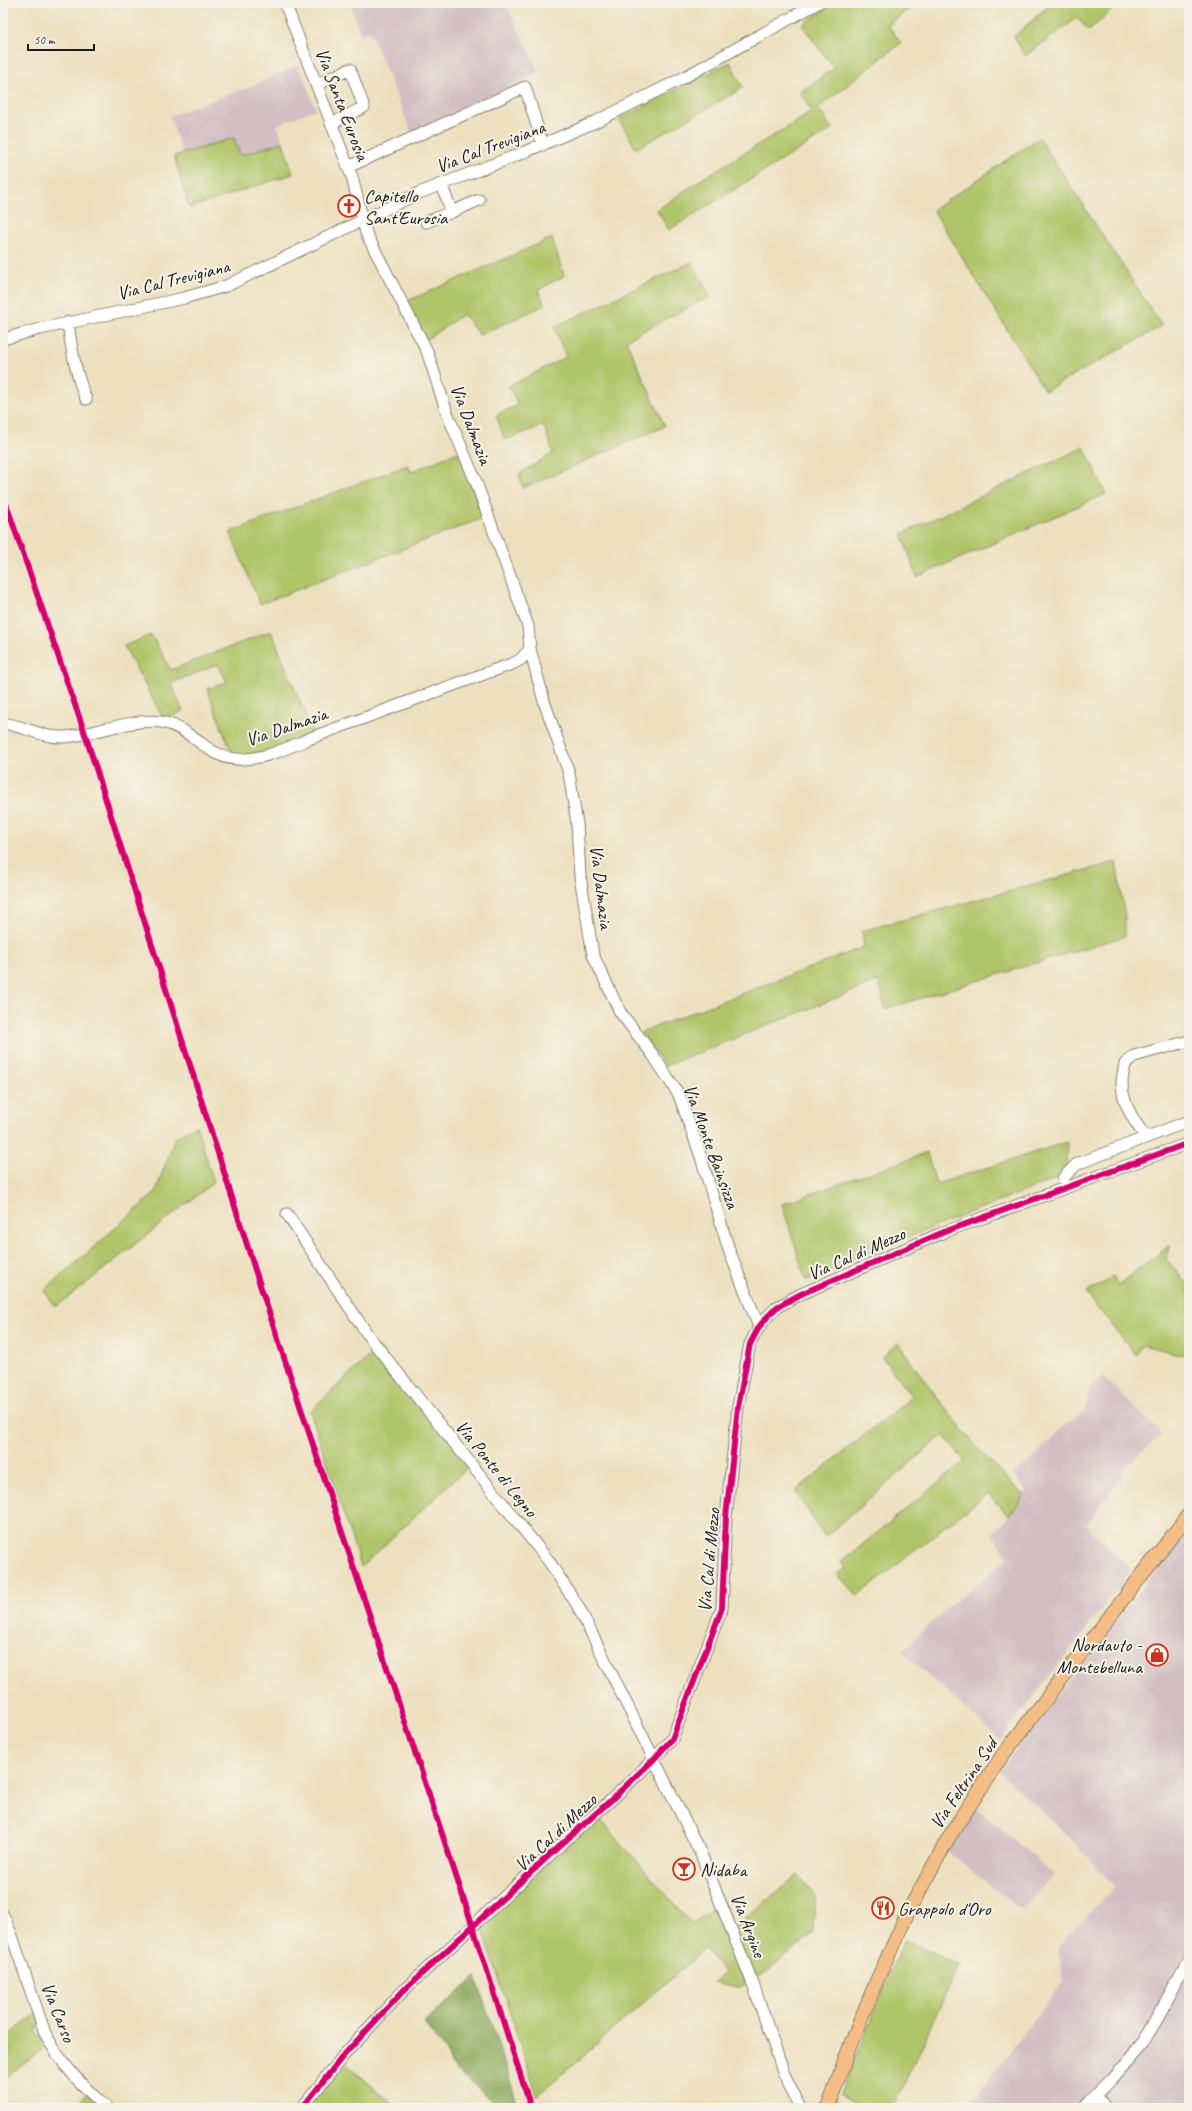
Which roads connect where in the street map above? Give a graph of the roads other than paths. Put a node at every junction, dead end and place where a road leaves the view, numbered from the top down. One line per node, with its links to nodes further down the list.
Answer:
1 (285, 3): 3 (street, Via Santa Eurosia)
2 (818, 3): 5 (street, Via Cal Trevigiana)
3 (316, 85): 4 (street, Via Santa Eurosia); 4 (street)
4 (331, 124): 6 (street, Via Santa Eurosia)
5 (543, 145): 6 (street); 7 (street, Via Cal Trevigiana)
6 (348, 167): 10 (street, Via Santa Eurosia)
7 (441, 184): 9 (street); 10 (street, Via Cal Trevigiana)
8 (479, 200): 9 (street)
9 (452, 212): 11 (street)
10 (362, 219): 12 (street, Via Cal Trevigiana); 15 (street, Via Dalmazia)
11 (426, 222)
12 (68, 322): 13 (street, Via Cal Trevigiana); 14 (street)
13 (3, 340)
14 (86, 399)
15 (530, 649): 16 (street, Via Dalmazia); 17 (street, Via Dalmazia)
16 (3, 723)
17 (591, 945): 24 (street, Via Monte Bainsizza)
18 (1189, 1041): 20 (street)
19 (1189, 1121): 20 (street)
20 (1146, 1137): 22 (street)
21 (1189, 1143): 24 (street, Via Cal di Mezzo)
22 (1063, 1178)
23 (287, 1214): 26 (street, Via Ponte di Legno)
24 (759, 1327): 26 (street, Via Cal di Mezzo)
25 (1189, 1514): 33 (main road, Via Feltrina Sud)
26 (653, 1760): 31 (street, Via Cal di Mezzo); 32 (street, Via Argine)
27 (3, 1915): 30 (street, Via Carso)
28 (1189, 1959): 29 (street)
29 (1096, 2096): 34 (street); 35 (street)
30 (106, 2108)
31 (302, 2108)
32 (800, 2108)
33 (828, 2108)
34 (1083, 2108)
35 (1106, 2108)

